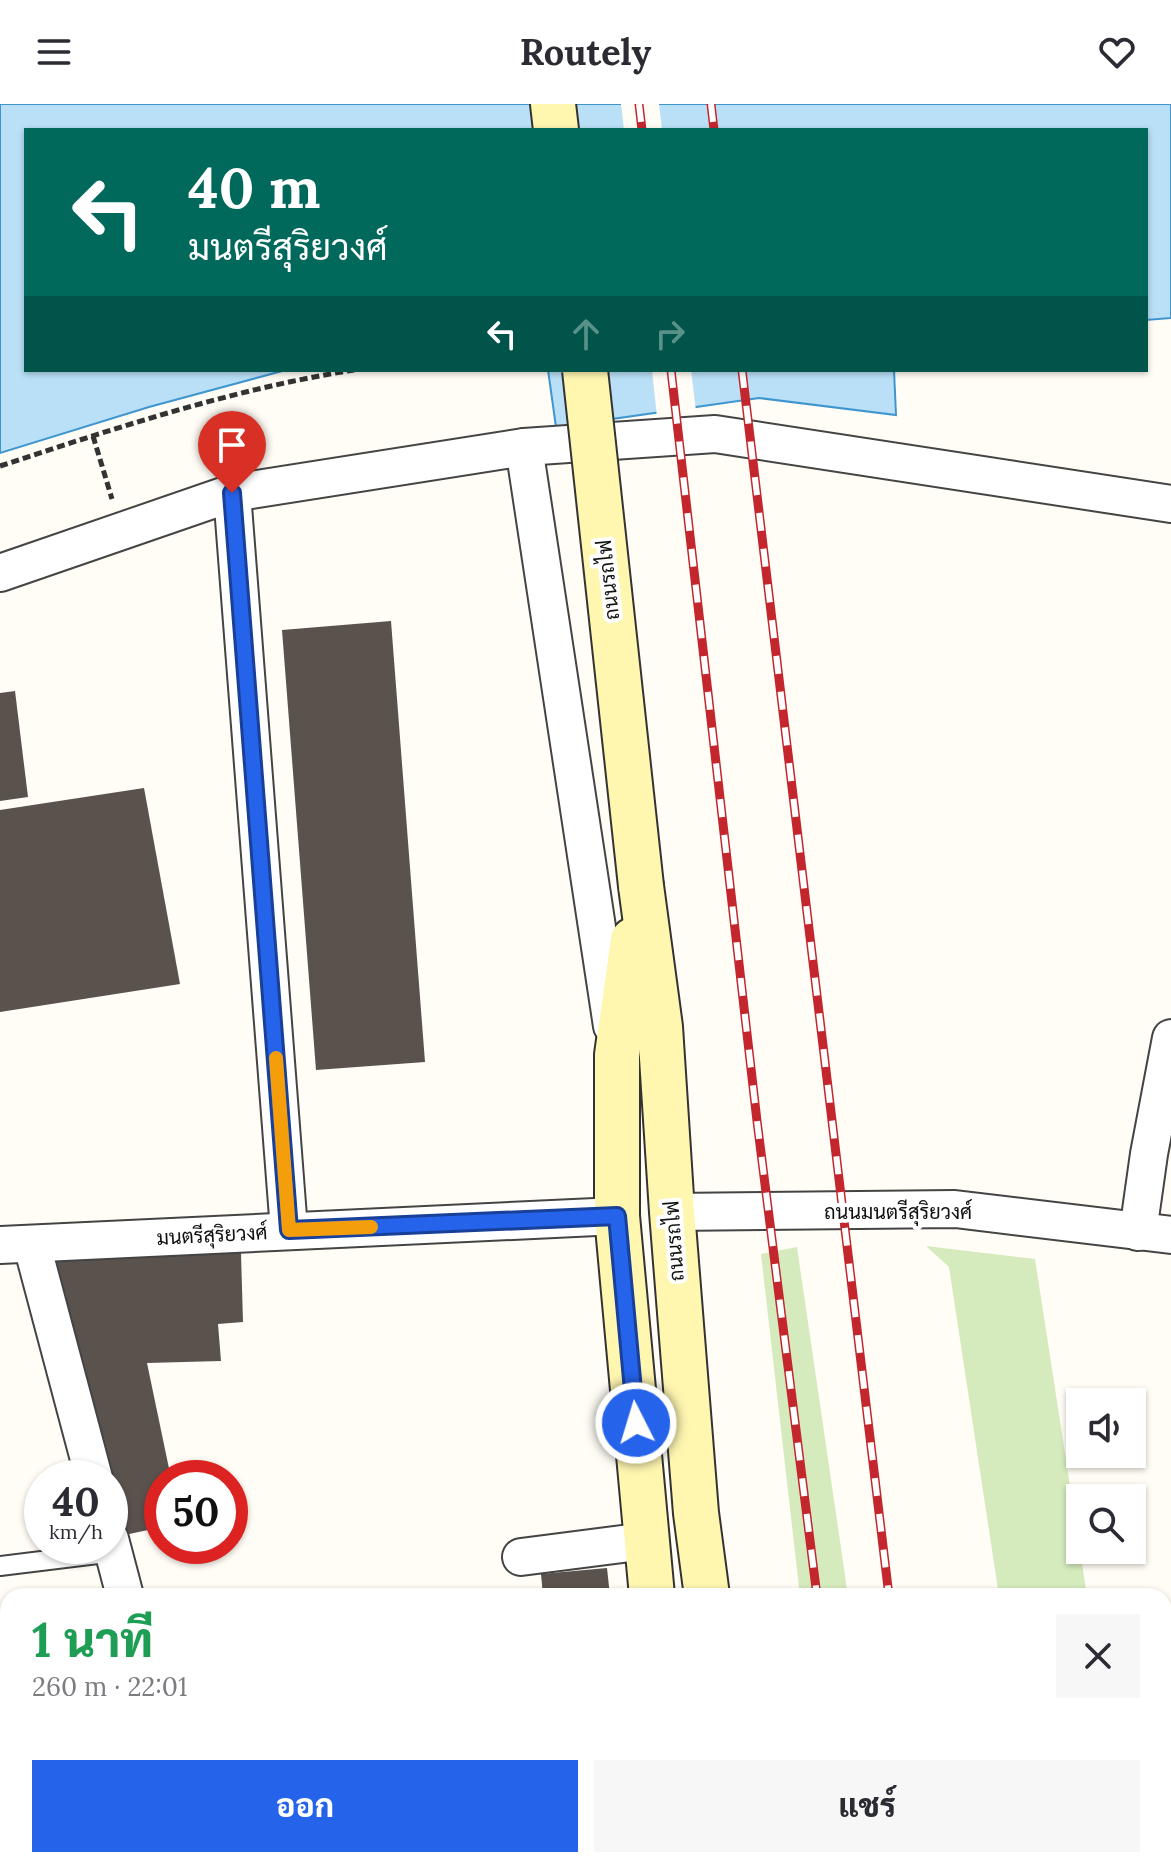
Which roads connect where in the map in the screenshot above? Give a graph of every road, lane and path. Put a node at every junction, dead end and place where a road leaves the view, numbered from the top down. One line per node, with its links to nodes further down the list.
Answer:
1 (553, 104): 2 (main road)
2 (556, 128)
3 (342, 372): 5 (path)
4 (585, 372): 12 (main road, ถนนรถไฟ, bridge)
5 (93, 436): 7 (path); 9 (path)
6 (524, 447): 8 (street); 10 (street); 14 (street)
7 (0, 466)
8 (232, 493): 11 (street); 17 (street)
9 (114, 504)
10 (1171, 504)
11 (0, 573)
12 (641, 886): 14 (main road, ถนนรถไฟ); 15 (main road, ถนนรถไฟ)
13 (1171, 1038): 18 (street)
14 (617, 1055): 16 (main road, ถนนรถไฟ)
15 (672, 1212): 18 (street, ถนนมนตรีสุริยวงศ์); 28 (main road, ถนนรถไฟ)
16 (617, 1216): 17 (street, มนตรีสุริยวงศ์); 21 (main road, ถนนรถไฟ)
17 (289, 1230): 19 (street, มนตรีสุริยวงศ์)
18 (1155, 1234)
19 (16, 1245): 20 (street)
20 (88, 1460)
21 (646, 1541): 22 (street); 27 (main road, ถนนรถไฟ)
22 (521, 1557)
23 (24, 1562): 25 (lane)
24 (117, 1564): 26 (street)
25 (0, 1566)
26 (123, 1588)
27 (651, 1588)
28 (706, 1588)

